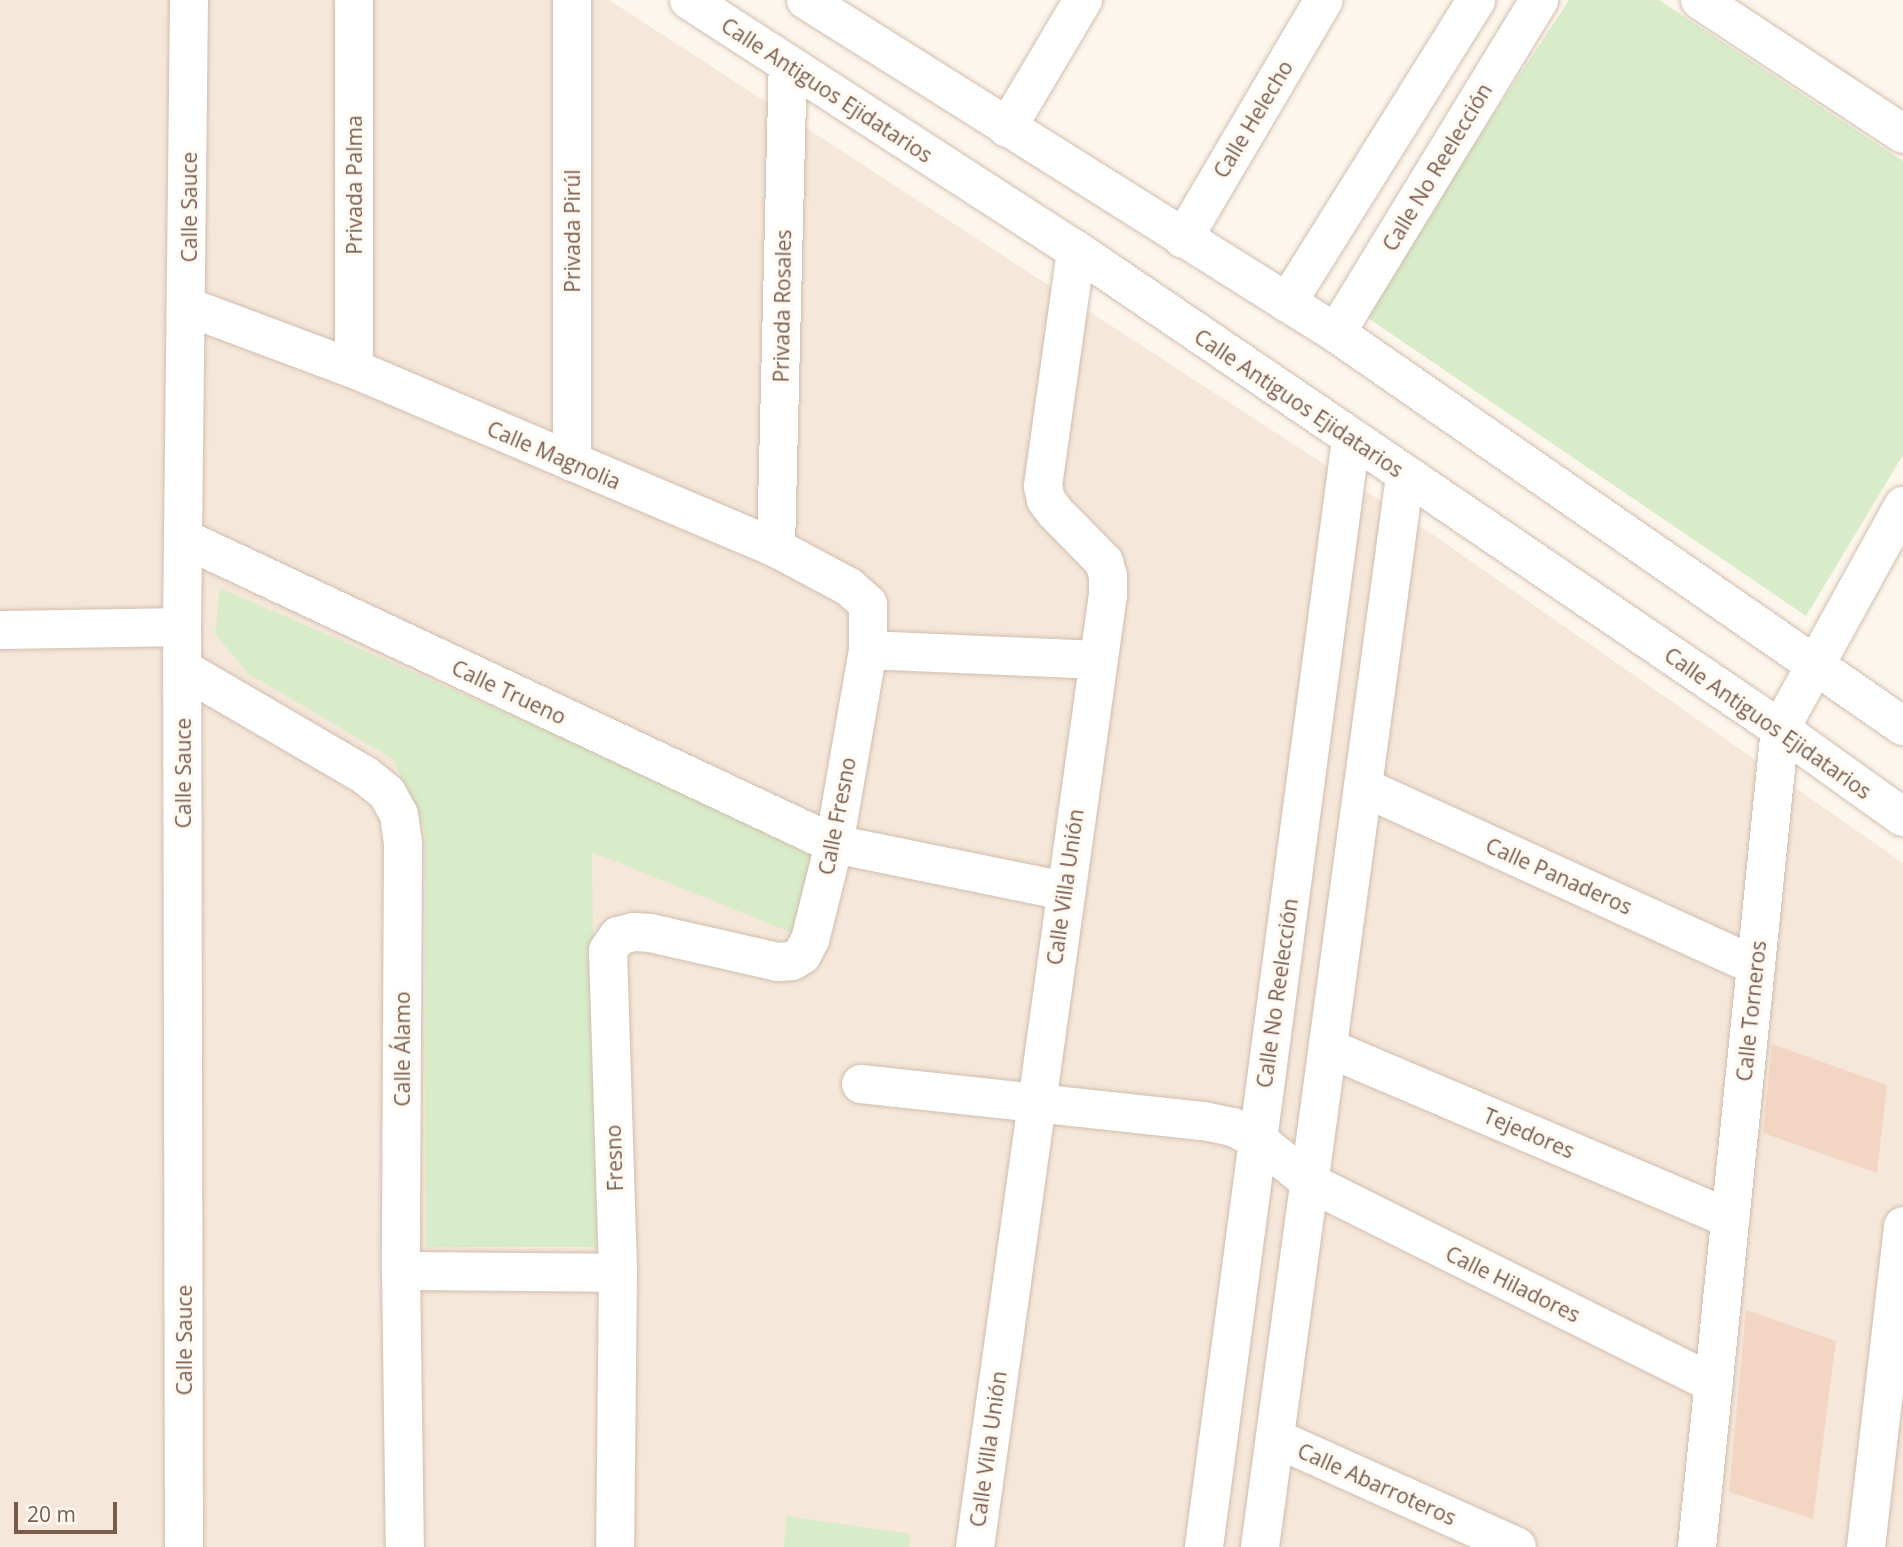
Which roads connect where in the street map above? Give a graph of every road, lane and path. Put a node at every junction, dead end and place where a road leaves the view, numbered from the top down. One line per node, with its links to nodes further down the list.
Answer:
1 (189, 0): 17 (street, Calle Sauce)
2 (354, 0): 19 (street, Privada Palma)
3 (572, 0): 21 (street, Privada Pirúl)
4 (689, 0): 11 (street, Calle Antiguos Ejidatarios)
5 (806, 0): 12 (street)
6 (1083, 0): 12 (street)
7 (1324, 0): 14 (street, Calle Helecho)
8 (1476, 0): 16 (street)
9 (1539, 0): 18 (street, Calle No Reelección)
10 (1700, 0): 13 (street)
11 (788, 64): 15 (street, Calle Antiguos Ejidatarios); 25 (street, Privada Rosales)
12 (1007, 128): 14 (street)
13 (1903, 134)
14 (1183, 239): 16 (street)
15 (1076, 250): 20 (street, Calle Antiguos Ejidatarios); 29 (street, Calle Villa Unión)
16 (1287, 303): 18 (street)
17 (188, 307): 19 (street, Calle Magnolia); 24 (street, Calle Sauce)
18 (1336, 333): 30 (street)
19 (354, 369): 21 (street, Calle Magnolia)
20 (1351, 439): 22 (street, Calle Antiguos Ejidatarios); 43 (street, Calle No Reelección)
21 (572, 462): 25 (street, Calle Magnolia)
22 (1405, 476): 33 (street, Calle Antiguos Ejidatarios); 34 (street)
23 (1903, 506): 30 (street, Calle Torneros)
24 (185, 539): 26 (street, Calle Sauce); 36 (street, Calle Trueno)
25 (776, 548): 28 (street, Calle Magnolia)
26 (182, 627): 27 (street); 31 (street, Calle Sauce)
27 (0, 631)
28 (868, 650): 29 (street); 36 (street, Calle Fresno)
29 (1097, 660): 37 (street, Calle Villa Unión)
30 (1814, 666): 32 (street); 33 (street, Calle Torneros)
31 (183, 669): 47 (street, Calle Álamo); 52 (street, Calle Sauce)
32 (1903, 726)
33 (1780, 729): 35 (street, Calle Antiguos Ejidatarios); 39 (street, Calle Torneros)
34 (1363, 787): 39 (street, Calle Panaderos); 40 (street)
35 (1903, 817)
36 (834, 844): 37 (street, Calle Trueno); 38 (street, Calle Fresno)
37 (1065, 891): 42 (street, Calle Villa Unión)
38 (778, 962): 48 (street, Fresno)
39 (1756, 966): 45 (street, Calle Torneros)
40 (1328, 1048): 44 (street); 45 (street, Tejedores)
41 (862, 1084): 42 (street, Calle Hiladores)
42 (1035, 1104): 43 (street, Calle Hiladores); 55 (street, Calle Villa Unión)
43 (1258, 1140): 44 (street, Calle Hiladores); 56 (street, Calle No Reelección)
44 (1311, 1183): 49 (street, Calle Hiladores); 50 (street)
45 (1730, 1219): 49 (street, Calle Torneros)
46 (1903, 1226): 59 (street)
47 (401, 1271): 48 (street); 53 (street, Calle Álamo)
48 (618, 1273): 54 (street, Fresno)
49 (1714, 1384): 58 (street, Calle Torneros)
50 (1275, 1438): 51 (street, Calle Abarroteros); 57 (street)
51 (1496, 1542)
52 (184, 1547)
53 (405, 1547)
54 (615, 1547)
55 (975, 1547)
56 (1204, 1547)
57 (1259, 1547)
58 (1697, 1547)
59 (1866, 1547)

